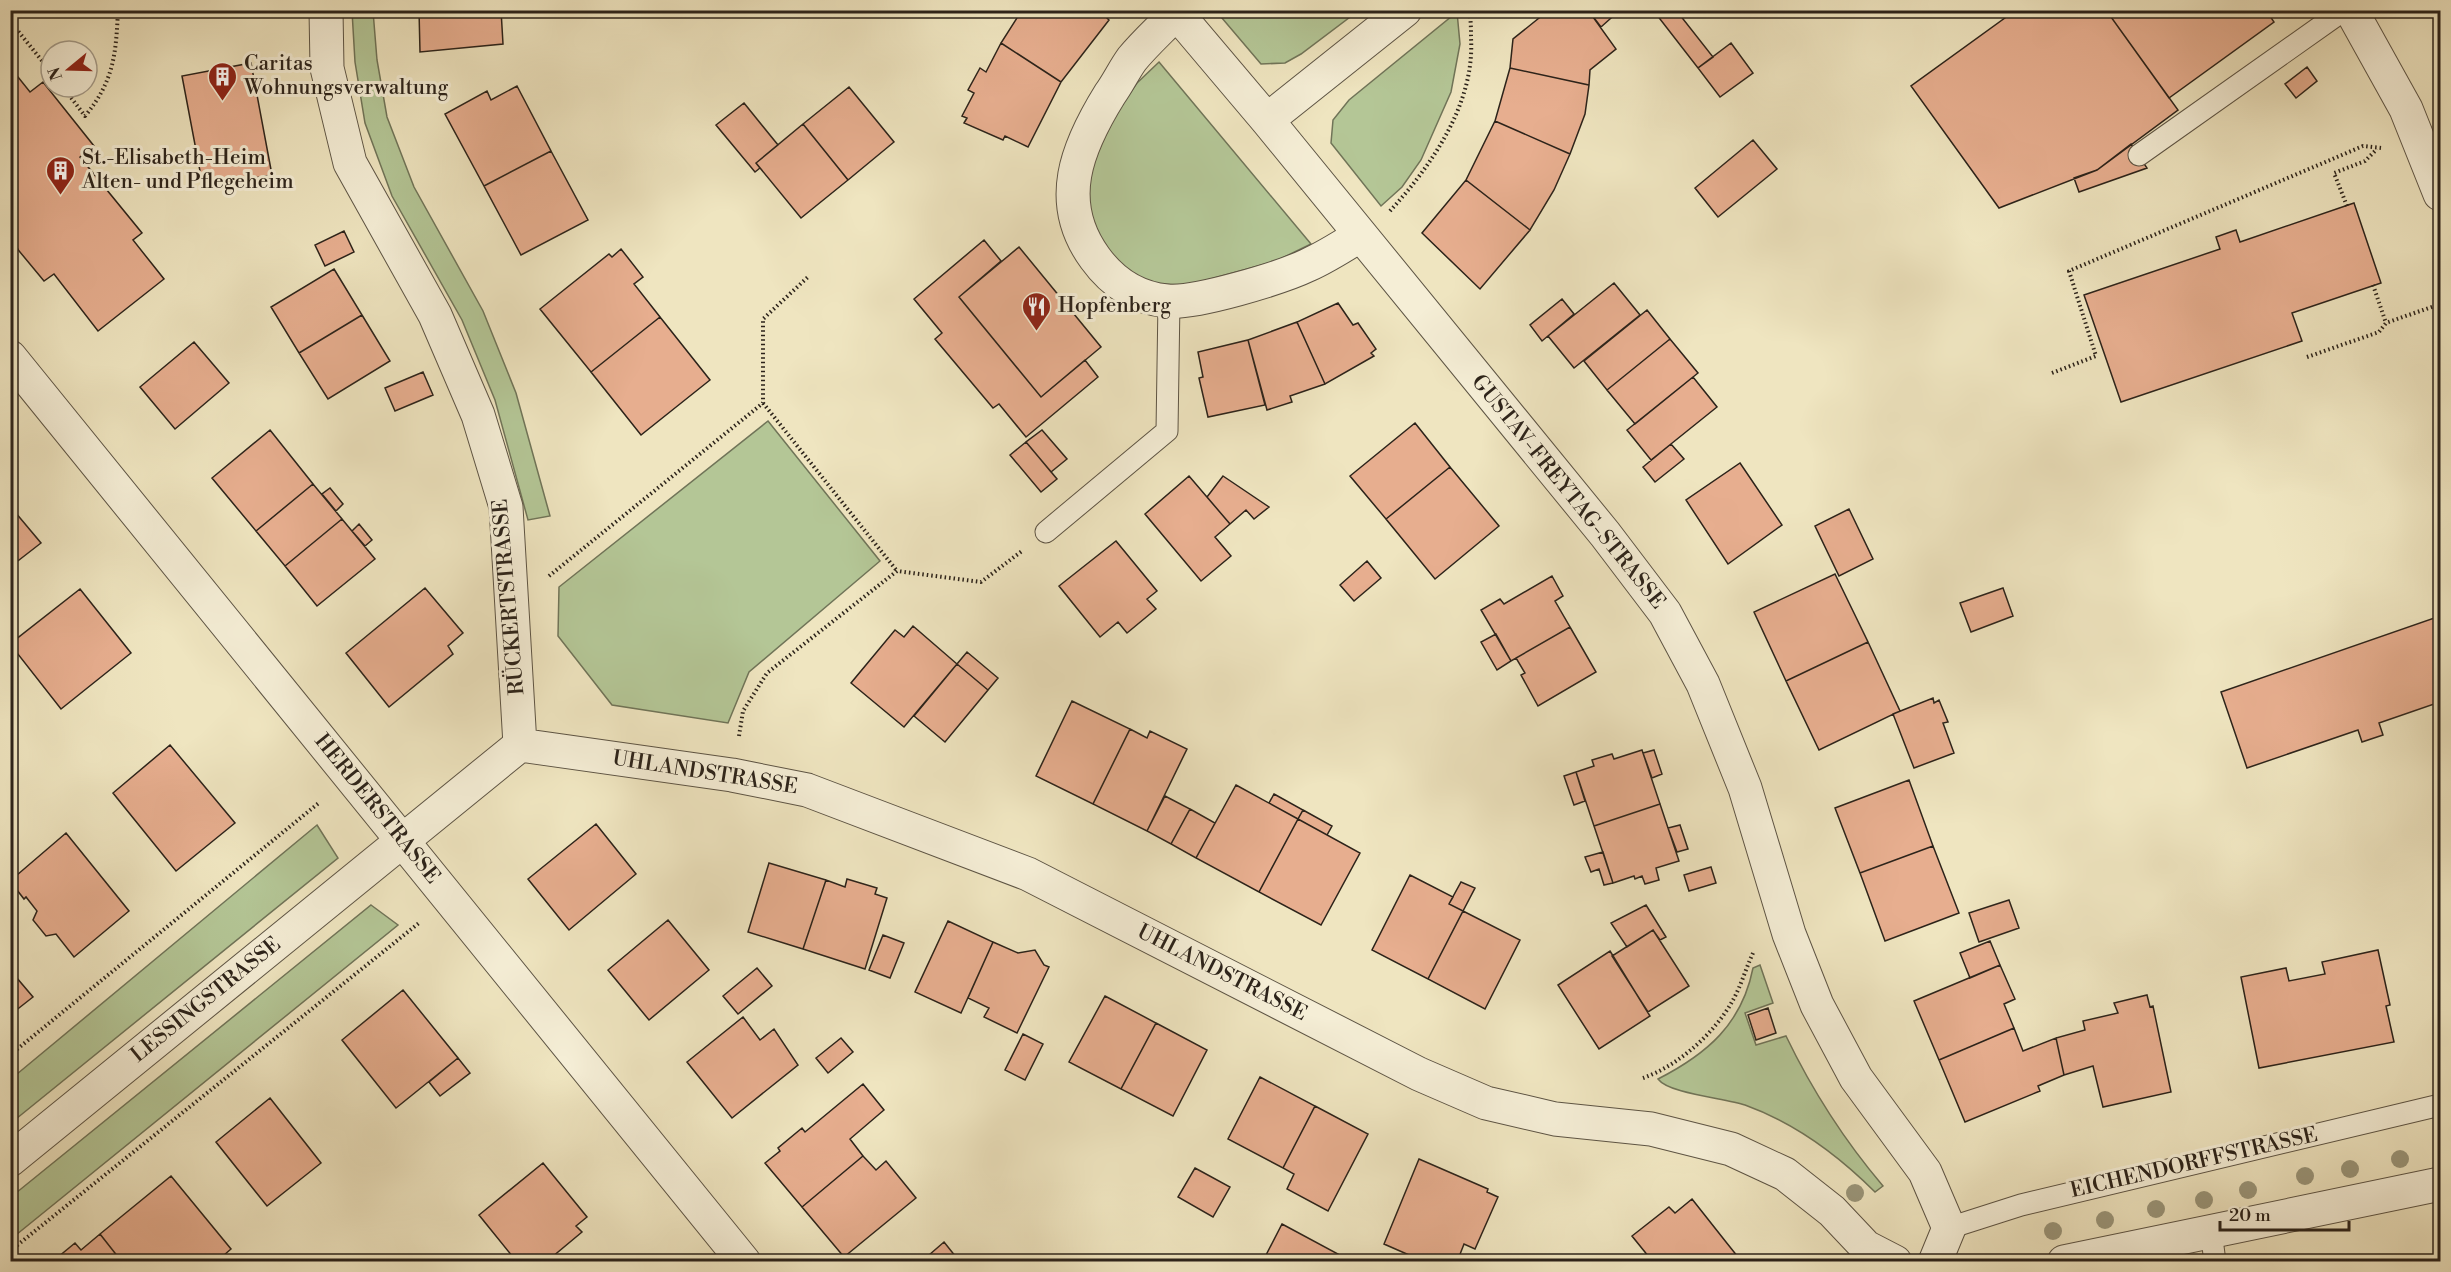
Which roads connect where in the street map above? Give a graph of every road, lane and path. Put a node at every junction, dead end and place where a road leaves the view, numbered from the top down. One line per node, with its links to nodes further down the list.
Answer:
1 (118, 10): 10 (path)
2 (326, 10): 33 (street, RÜCKERTSTRASSE)
3 (1405, 10): 11 (street)
4 (1468, 10): 17 (path)
5 (2344, 10): 14 (lane)
6 (2351, 10): 12 (street)
7 (1175, 12): 11 (street, GUSTAV-FREYTAG-STRASSE); 22 (street)
8 (10, 21): 9 (path)
9 (39, 57)
10 (72, 99)
11 (1267, 120): 17 (street, GUSTAV-FREYTAG-STRASSE)
12 (2415, 135): 13 (path); 15 (street)
13 (2377, 149): 16 (path); 27 (path)
14 (2139, 156)
15 (2440, 194)
16 (2347, 206)
17 (1359, 236): 22 (street); 43 (street, GUSTAV-FREYTAG-STRASSE)
18 (18, 249): 19 (path)
19 (10, 254)
20 (809, 276): 28 (path)
21 (2373, 285): 24 (path)
22 (1169, 301): 29 (lane)
23 (2440, 304): 24 (path)
24 (2386, 323): 26 (path)
25 (10, 357): 34 (street, HERDERSTRASSE)
26 (2307, 357)
27 (2052, 373)
28 (764, 403): 30 (path); 31 (path)
29 (1046, 532): 31 (path)
30 (571, 559)
31 (897, 572): 32 (path)
32 (743, 711)
33 (520, 745): 35 (street); 47 (street, UHLANDSTRASSE)
34 (351, 777): 35 (street, HERDERSTRASSE); 38 (path)
35 (402, 840): 36 (street, HERDERSTRASSE); 41 (street, LESSINGSTRASSE)
36 (450, 898): 45 (path); 46 (street, HERDERSTRASSE)
37 (1734, 998): 39 (path)
38 (10, 1055)
39 (1643, 1078)
40 (2440, 1105): 43 (lane, EICHENDORFFSTRASSE)
41 (10, 1160)
42 (2440, 1184): 44 (street)
43 (1949, 1228): 48 (street)
44 (2213, 1246): 49 (street)
45 (10, 1251)
46 (744, 1262)
47 (1895, 1262)
48 (1935, 1262)
49 (2064, 1262)

